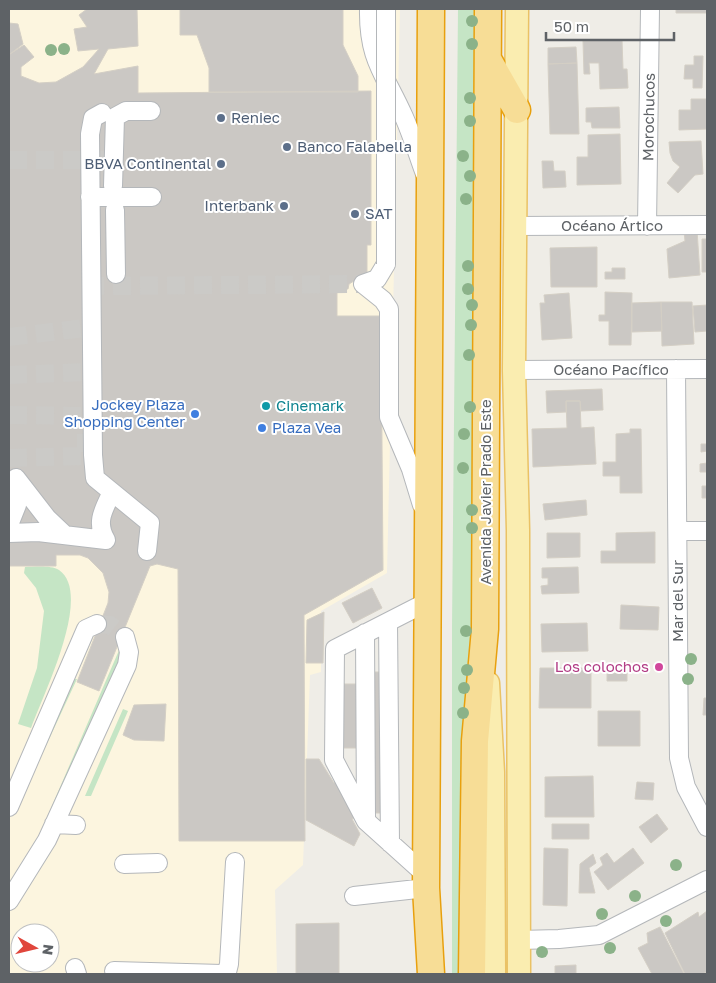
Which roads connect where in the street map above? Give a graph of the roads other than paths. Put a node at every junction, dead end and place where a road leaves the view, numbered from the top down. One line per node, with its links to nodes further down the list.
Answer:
1 (369, 9): 11 (street)
2 (386, 9): 24 (street, bridge)
3 (431, 9): 11 (highway)
4 (488, 9): 7 (highway, Avenida Javier Prado Este)
5 (517, 9): 8 (main road, Avenida Javier Prado Este)
6 (650, 9): 18 (street, Morochucos)
7 (488, 61): 8 (highway); 34 (highway, Avenida Javier Prado Este)
8 (517, 110): 17 (main road, Avenida Javier Prado Este)
9 (151, 111): 12 (street)
10 (102, 113): 13 (street)
11 (429, 184): 24 (highway)
12 (113, 186)
13 (90, 197): 14 (street); 23 (street)
14 (152, 197)
15 (115, 210): 19 (street)
16 (707, 225): 18 (street, Océano Ártico)
17 (516, 226): 18 (street, Océano Ártico); 22 (main road, Avenida Javier Prado Este)
18 (646, 226)
19 (116, 274)
20 (676, 369): 21 (street, Océano Pacífico); 22 (street, Océano Pacífico); 26 (street, Mar del Sur)
21 (707, 369)
22 (514, 370): 47 (main road, Avenida Javier Prado Este)
23 (112, 492): 29 (street); 30 (street)
24 (428, 522): 31 (highway)
25 (9, 525): 29 (street)
26 (678, 531): 27 (street); 42 (street, Mar del Sur)
27 (707, 531)
28 (9, 533): 29 (street)
29 (65, 535)
30 (147, 551)
31 (428, 602): 32 (street); 49 (highway)
32 (388, 622): 35 (street); 43 (street)
33 (97, 624): 38 (street)
34 (485, 629): 37 (main road, Avenida Javier Prado Este); 56 (highway)
35 (365, 633): 41 (street); 41 (street)
36 (125, 637): 39 (street)
37 (493, 772): 47 (main road); 57 (main road, Avenida Javier Prado Este)
38 (9, 807)
39 (57, 819): 40 (street); 51 (street)
40 (77, 819)
41 (366, 822): 43 (street)
42 (707, 828)
43 (390, 843): 49 (street)
44 (158, 862): 46 (street)
45 (234, 862): 53 (street)
46 (124, 864)
47 (519, 864): 52 (main road, Avenida Javier Prado Este)
48 (707, 880): 52 (street)
49 (426, 882): 50 (street); 54 (main road); 55 (highway)
50 (354, 896)
51 (9, 901)
52 (519, 940): 58 (main road, Avenida Javier Prado Este)
53 (114, 971)
54 (426, 974)
55 (432, 974)
56 (472, 974)
57 (494, 974)
58 (519, 974)

